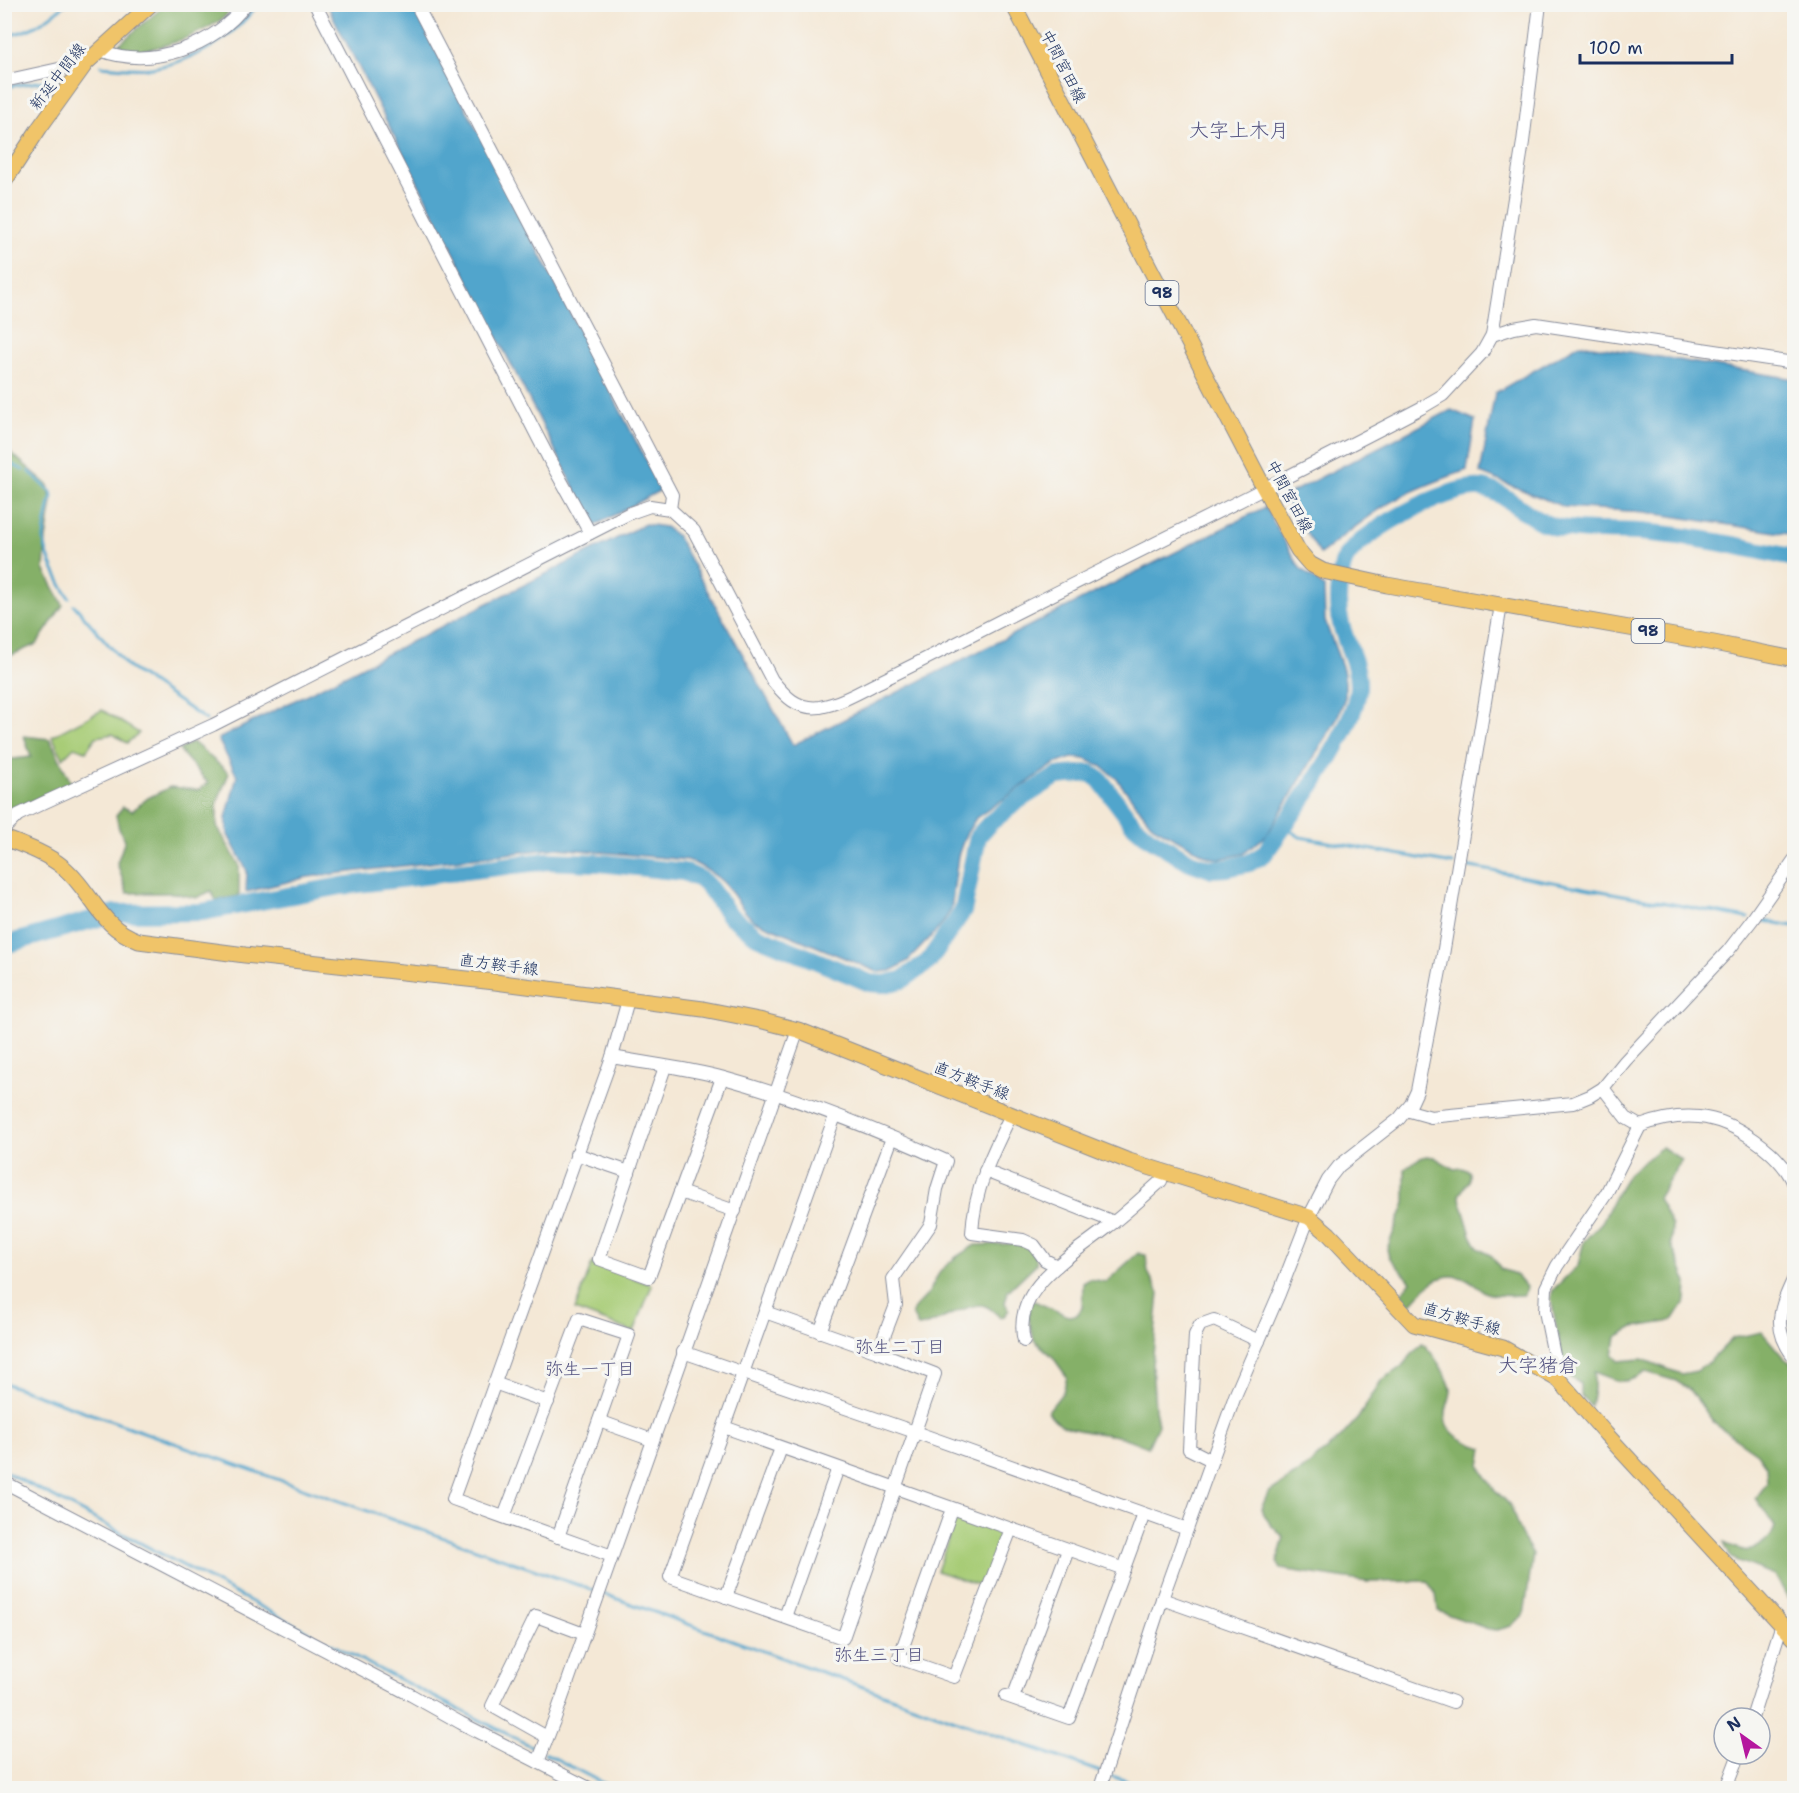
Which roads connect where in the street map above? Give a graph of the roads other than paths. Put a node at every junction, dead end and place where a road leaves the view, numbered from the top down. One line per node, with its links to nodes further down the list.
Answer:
1 (151, 4): 7 (main road, 新延中間線)
2 (246, 4): 7 (street)
3 (315, 4): 15 (street)
4 (416, 4): 14 (street)
5 (1012, 4): 13 (main road, 中間宮田線 / 98)
6 (1540, 4): 11 (street)
7 (100, 50): 8 (main road, 新延中間線)
8 (86, 63): 9 (street); 10 (main road, 新延中間線)
9 (4, 81)
10 (4, 182)
11 (1492, 335): 12 (street); 13 (street)
12 (1794, 363)
13 (1264, 488): 14 (street); 16 (main road, 中間宮田線 / 98)
14 (670, 509): 15 (street)
15 (590, 534): 18 (street)
16 (1501, 605): 17 (main road, 中間宮田線 / 98); 28 (street)
17 (1794, 659)
18 (4, 828)
19 (4, 838): 21 (main road, 直方鞍手線)
20 (1794, 860): 26 (street)
21 (628, 1000): 22 (main road, 直方鞍手線); 23 (street)
22 (798, 1030): 27 (street); 29 (main road, 直方鞍手線)
23 (612, 1057): 24 (street); 33 (street)
24 (665, 1067): 25 (street); 36 (street)
25 (722, 1078): 27 (street); 38 (street)
26 (1604, 1088): 28 (street); 31 (street)
27 (775, 1093): 30 (street); 39 (street)
28 (1406, 1110): 40 (street)
29 (1011, 1115): 34 (street); 35 (main road, 直方鞍手線)
30 (835, 1116): 32 (street); 44 (street)
31 (1640, 1126): 37 (street); 52 (street)
32 (892, 1138): 45 (street); 48 (street)
33 (576, 1154): 36 (street); 53 (street)
34 (985, 1171): 41 (street); 42 (street)
35 (1163, 1171): 40 (main road, 直方鞍手線); 41 (street)
36 (629, 1172): 38 (street)
37 (1794, 1184)
38 (680, 1192): 39 (street)
39 (735, 1212): 49 (street)
40 (1309, 1217): 47 (street); 52 (main road, 直方鞍手線)
41 (1114, 1222): 42 (street)
42 (1057, 1266): 46 (street)
43 (1794, 1278): 50 (street)
44 (765, 1312): 45 (street); 51 (street)
45 (820, 1332): 48 (street)
46 (1024, 1341)
47 (1258, 1341): 60 (street); 60 (street)
48 (878, 1352): 57 (street)
49 (683, 1353): 51 (street); 58 (street)
50 (1794, 1357)
51 (743, 1373): 56 (street); 57 (street)
52 (1559, 1380): 76 (main road, 直方鞍手線)
53 (494, 1383): 54 (street); 66 (street)
54 (548, 1402): 55 (street); 66 (street)
55 (599, 1421): 58 (street); 69 (street)
56 (724, 1427): 59 (street); 73 (street)
57 (915, 1432): 63 (street); 65 (street)
58 (652, 1440): 71 (street)
59 (781, 1448): 61 (street); 73 (street)
60 (1211, 1460): 68 (street)
61 (838, 1468): 63 (street); 75 (street)
62 (4, 1482): 81 (street)
63 (895, 1489): 64 (street); 75 (street)
64 (952, 1509): 67 (street); 67 (street)
65 (1144, 1514): 68 (street); 72 (street)
66 (504, 1517): 69 (street)
67 (1011, 1529): 70 (street)
68 (1187, 1529): 74 (street)
69 (558, 1537): 71 (street)
70 (1068, 1550): 72 (street); 72 (street)
71 (612, 1556): 77 (street)
72 (1124, 1569)
73 (726, 1597): 75 (street)
74 (1162, 1599): 78 (street); 83 (street)
75 (785, 1617)
76 (1789, 1632): 79 (street)
77 (584, 1634): 80 (street); 80 (street)
78 (1453, 1702)
79 (1756, 1706)
80 (547, 1737): 81 (street)
81 (538, 1762): 84 (street)
82 (1734, 1766): 85 (street)
83 (1103, 1778)
84 (589, 1788)
85 (1726, 1788)

